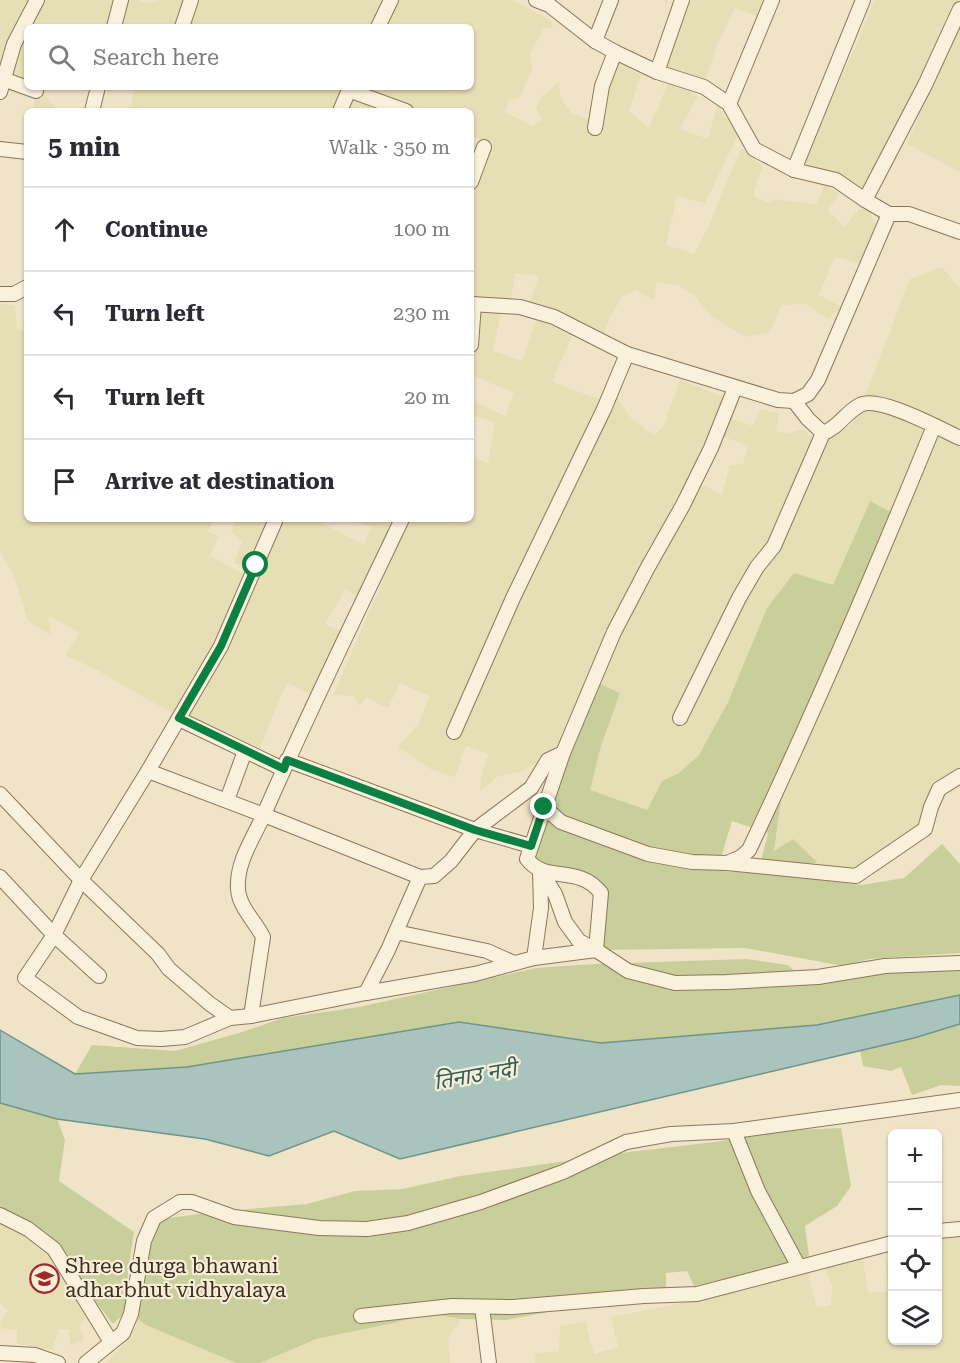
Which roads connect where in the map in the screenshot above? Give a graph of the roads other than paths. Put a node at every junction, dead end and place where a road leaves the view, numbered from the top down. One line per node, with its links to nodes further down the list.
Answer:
1 (37, 0): 11 (street)
2 (121, 0): 12 (street)
3 (191, 0): 13 (street)
4 (391, 0): 14 (street)
5 (611, 0): 16 (street)
6 (682, 0): 18 (street)
7 (772, 0): 26 (street)
8 (863, 0): 34 (street)
9 (545, 2): 16 (street)
10 (960, 9): 36 (street)
11 (24, 24)
12 (115, 24)
13 (183, 24)
14 (379, 24)
15 (24, 25): 19 (street)
16 (595, 41): 17 (street)
17 (615, 52): 18 (street); 30 (street)
18 (657, 72): 26 (street)
19 (1, 85): 20 (street)
20 (24, 89)
21 (30, 90): 25 (street)
22 (97, 90): 27 (street)
23 (349, 90): 28 (street)
24 (355, 90): 29 (street)
25 (36, 91)
26 (729, 104): 34 (street)
27 (93, 108)
28 (341, 108)
29 (399, 108)
30 (595, 128)
31 (483, 147): 35 (street)
32 (0, 148): 33 (street)
33 (24, 152)
34 (794, 170): 36 (street)
35 (474, 173)
36 (865, 200): 37 (street)
37 (889, 214): 38 (street); 44 (street)
38 (960, 232)
39 (24, 289): 40 (street)
40 (0, 294)
41 (474, 304): 42 (street)
42 (627, 354): 43 (street); 52 (street)
43 (735, 388): 44 (street); 54 (street)
44 (794, 402): 46 (street)
45 (934, 426): 46 (street); 47 (street); 64 (street)
46 (822, 433): 51 (street)
47 (960, 438)
48 (275, 522): 50 (street)
49 (401, 522): 55 (street)
50 (179, 718): 53 (street); 56 (street)
51 (680, 718)
52 (454, 732)
53 (245, 750): 55 (street); 59 (street)
54 (563, 753): 60 (street); 62 (street)
55 (285, 764): 61 (street); 62 (street)
56 (148, 771): 59 (street); 68 (street)
57 (960, 776): 64 (street)
58 (0, 794): 68 (street)
59 (227, 801): 61 (street)
60 (544, 807): 63 (street); 64 (street)
61 (264, 815): 67 (street); 77 (street)
62 (475, 830): 63 (street); 67 (street)
63 (531, 846): 65 (street)
64 (727, 864)
65 (540, 870): 71 (street); 71 (street); 72 (street)
66 (0, 878): 70 (street)
67 (420, 878): 69 (street)
68 (81, 880): 70 (street); 78 (street)
69 (396, 932): 73 (street); 76 (street)
70 (54, 935): 75 (street); 78 (street)
71 (596, 950): 72 (street); 74 (street)
72 (534, 958): 73 (street)
73 (514, 963): 76 (street)
74 (960, 963)
75 (99, 976)
76 (366, 993): 77 (street)
77 (251, 1016): 78 (street)
78 (230, 1018)
79 (960, 1100): 80 (street)
80 (734, 1131): 85 (street); 88 (street)
81 (0, 1215): 88 (street)
82 (960, 1229): 83 (street)
83 (942, 1231)
84 (888, 1244): 85 (street)
85 (799, 1267): 86 (street)
86 (482, 1307): 87 (street); 92 (street)
87 (361, 1316)
88 (111, 1342): 91 (street)
89 (0, 1353): 90 (street)
90 (58, 1363)
91 (86, 1363)
92 (489, 1363)

